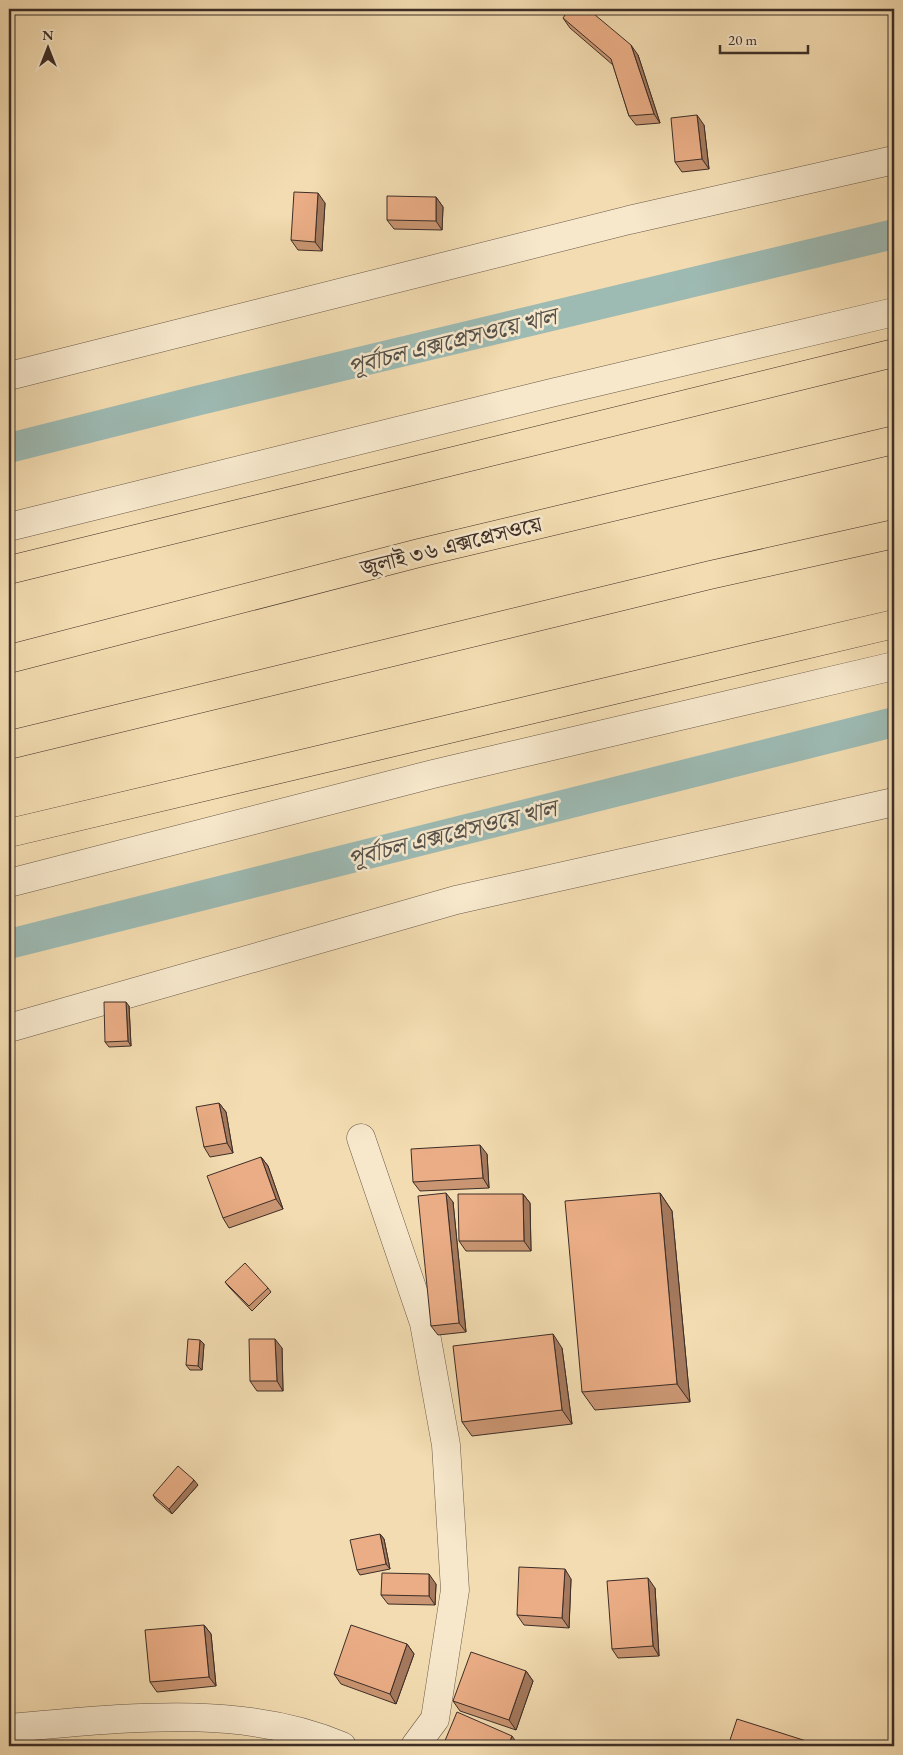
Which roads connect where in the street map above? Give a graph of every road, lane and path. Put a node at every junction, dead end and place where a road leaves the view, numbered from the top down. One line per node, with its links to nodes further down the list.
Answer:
1 (894, 160): 4 (street)
2 (894, 312): 6 (street)
3 (894, 353): 8 (main road)
4 (9, 376)
5 (894, 440): 10 (main road, জুলাই ৩৬ এক্সপ্রেসওয়ে)
6 (9, 527)
7 (894, 534): 12 (main road)
8 (9, 570)
9 (894, 624): 14 (main road)
10 (9, 659)
11 (894, 666): 15 (street)
12 (9, 745)
13 (894, 802): 16 (street)
14 (9, 833)
15 (9, 883)
16 (9, 1028)
17 (361, 1138): 20 (street)
18 (9, 1728): 19 (street)
19 (340, 1746)
20 (415, 1746)

